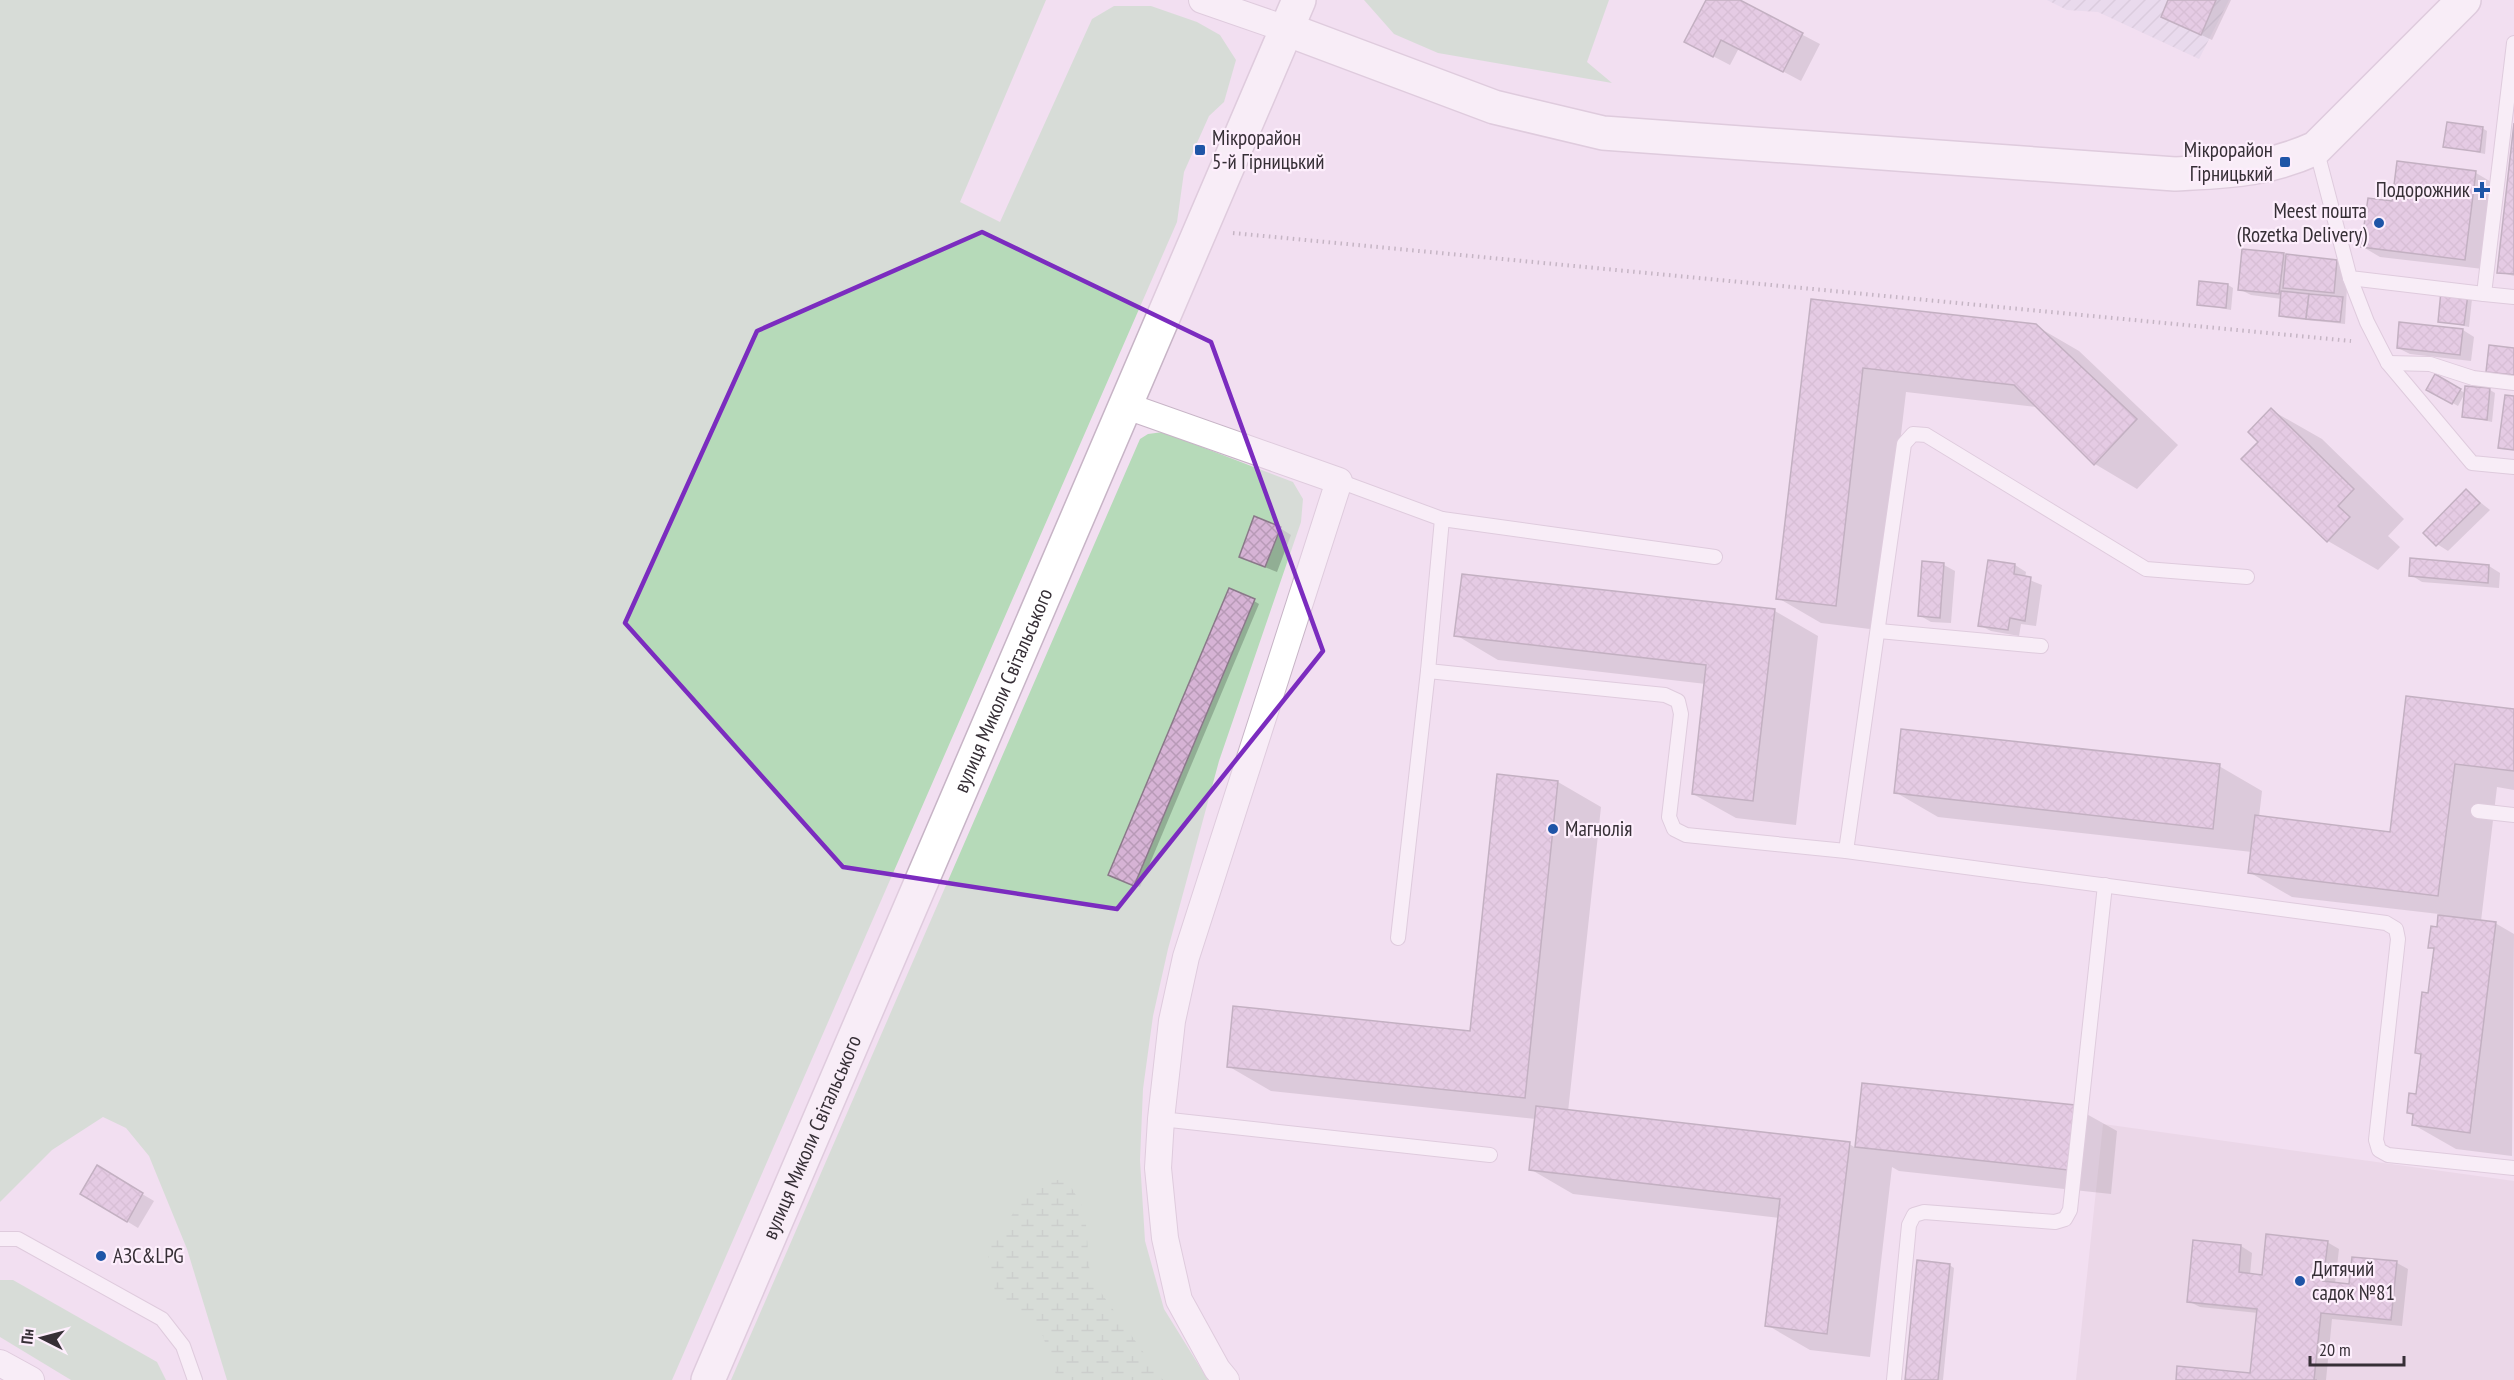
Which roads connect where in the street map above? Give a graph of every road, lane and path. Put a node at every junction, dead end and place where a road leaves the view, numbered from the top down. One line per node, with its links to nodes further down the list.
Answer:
1 (1202, 0): 3 (street)
2 (2464, 0): 5 (main road)
3 (1293, 14): 5 (main road); 6 (main road, вулиця Миколи Світальського)
4 (2514, 43): 8 (lane)
5 (2316, 148): 7 (lane)
6 (1199, 230): 10 (path); 13 (main road, вулиця Миколи Світальського)
7 (2350, 278): 8 (lane); 10 (lane)
8 (2484, 294): 9 (lane)
9 (2514, 297)
10 (2378, 344): 11 (lane)
11 (2388, 363): 12 (lane); 14 (lane)
12 (2514, 383)
13 (1124, 405): 15 (street); 32 (main road, вулиця Миколи Світальського)
14 (2514, 467)
15 (1339, 481): 16 (lane); 27 (street)
16 (1442, 519): 17 (lane); 21 (lane)
17 (1715, 557)
18 (2247, 577): 19 (lane)
19 (1879, 631): 20 (lane); 24 (lane)
20 (2042, 646)
21 (1428, 671): 24 (lane); 26 (lane)
22 (2478, 811): 23 (lane)
23 (2514, 815)
24 (1846, 851): 25 (lane)
25 (2106, 885): 29 (lane); 34 (lane)
26 (1398, 938)
27 (1161, 1119): 28 (lane); 33 (street)
28 (1490, 1155)
29 (2514, 1168)
30 (0, 1239): 31 (lane)
31 (195, 1380)
32 (708, 1380)
33 (1226, 1380)
34 (1894, 1380)

